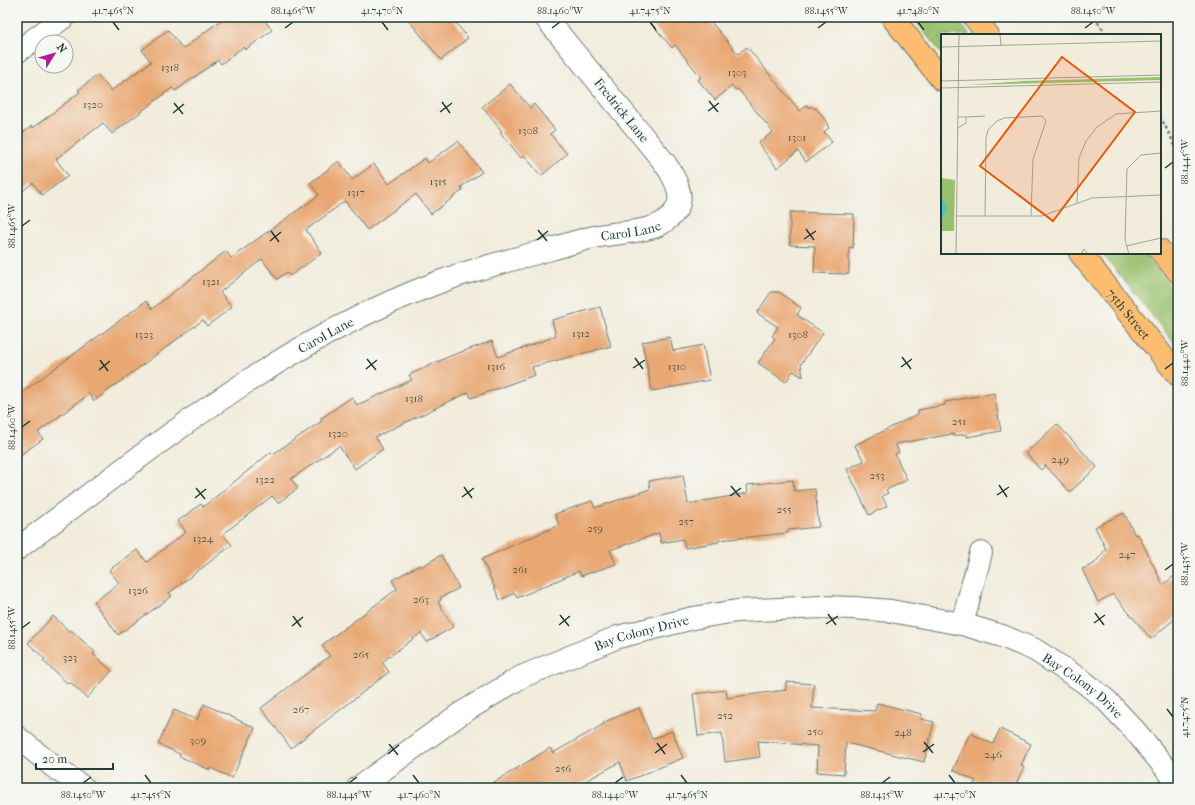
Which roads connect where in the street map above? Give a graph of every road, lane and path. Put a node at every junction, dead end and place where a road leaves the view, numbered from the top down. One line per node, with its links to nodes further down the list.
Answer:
1 (64, 17): 8 (street)
2 (545, 17): 12 (street, Fredrick Lane)
3 (892, 17): 9 (main road)
4 (974, 17): 6 (main road)
5 (1094, 17): 7 (path)
6 (987, 34)
7 (1106, 34)
8 (17, 52)
9 (941, 79)
10 (1161, 118): 11 (path)
11 (1178, 151)
12 (676, 211): 17 (street, Carol Lane)
13 (1161, 251): 15 (main road)
14 (1081, 254): 16 (main road, 75th Street)
15 (1178, 272)
16 (1178, 375)
17 (17, 549)
18 (981, 553): 19 (street)
19 (962, 624): 21 (street, Bay Colony Drive); 23 (street, Bay Colony Drive)
20 (17, 737): 22 (street)
21 (1178, 783)
22 (84, 788)
23 (358, 788)

